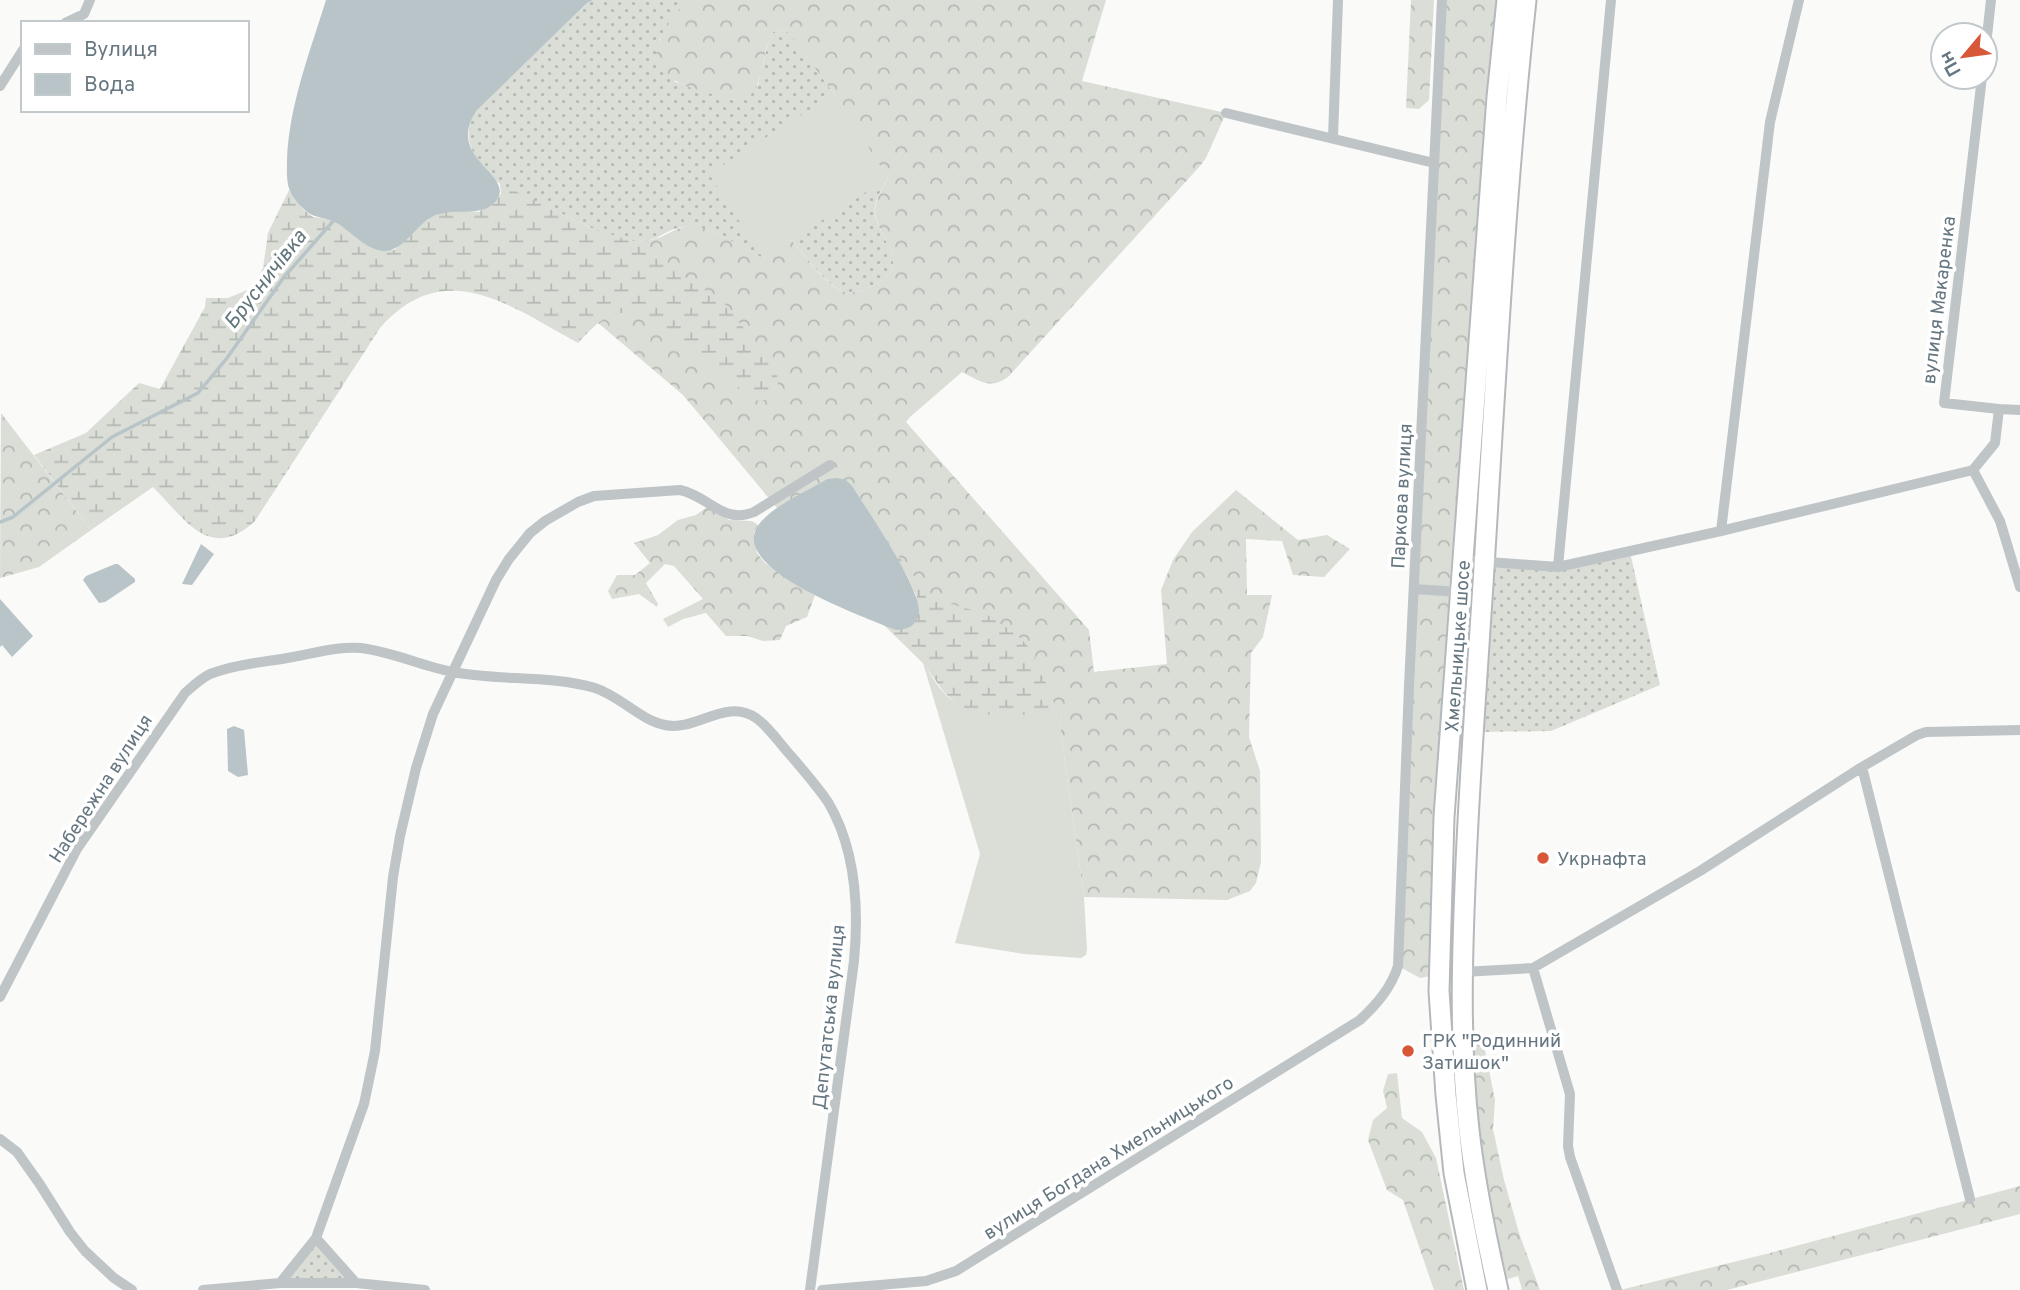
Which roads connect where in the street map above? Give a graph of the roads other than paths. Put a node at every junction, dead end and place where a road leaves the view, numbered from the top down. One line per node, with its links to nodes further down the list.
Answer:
1 (90, 0): 9 (street)
2 (1338, 0): 15 (street)
3 (1442, 0): 16 (street, Паркова вулиця)
4 (1507, 0): 22 (highway, Хмельницьке шосе)
5 (1526, 0): 23 (highway, Хмельницьке шосе)
6 (1611, 0): 24 (street)
7 (1799, 0): 21 (street)
8 (1991, 0): 10 (street)
9 (69, 21)
10 (1989, 21)
11 (21, 53): 12 (street)
12 (0, 86)
13 (1980, 91): 17 (street, вулиця Макаренка)
14 (1226, 113): 15 (street)
15 (1333, 137): 16 (street)
16 (1434, 163): 26 (street, Паркова вулиця)
17 (1999, 409): 18 (street); 20 (street)
18 (2020, 410)
19 (830, 465): 28 (street)
20 (1973, 470): 21 (street); 25 (street)
21 (1721, 531): 24 (street)
22 (1463, 561): 23 (street); 27 (highway, Хмельницьке шосе)
23 (1484, 562): 24 (street); 33 (highway, Хмельницьке шосе)
24 (1558, 568)
25 (2020, 587)
26 (1414, 589): 27 (street); 34 (street, Паркова вулиця)
27 (1461, 592): 32 (highway, Хмельницьке шосе)
28 (453, 672): 35 (street, Набережна вулиця); 38 (street); 44 (street, Депутатська вулиця)
29 (2020, 730): 30 (street)
30 (1862, 767): 31 (street); 37 (street)
31 (1534, 968): 33 (street); 48 (street)
32 (1440, 972): 33 (highway); 46 (highway, Хмельницьке шосе)
33 (1463, 972): 47 (highway, Хмельницьке шосе)
34 (1386, 992): 45 (street, вулиця Богдана Хмельницького)
35 (0, 997)
36 (0, 1139): 41 (street)
37 (1970, 1199)
38 (316, 1238): 39 (street); 40 (street)
39 (280, 1283): 40 (street); 42 (street)
40 (356, 1283): 43 (street)
41 (132, 1290)
42 (203, 1290)
43 (425, 1290)
44 (810, 1290)
45 (822, 1290)
46 (1477, 1290)
47 (1498, 1290)
48 (1617, 1290)

